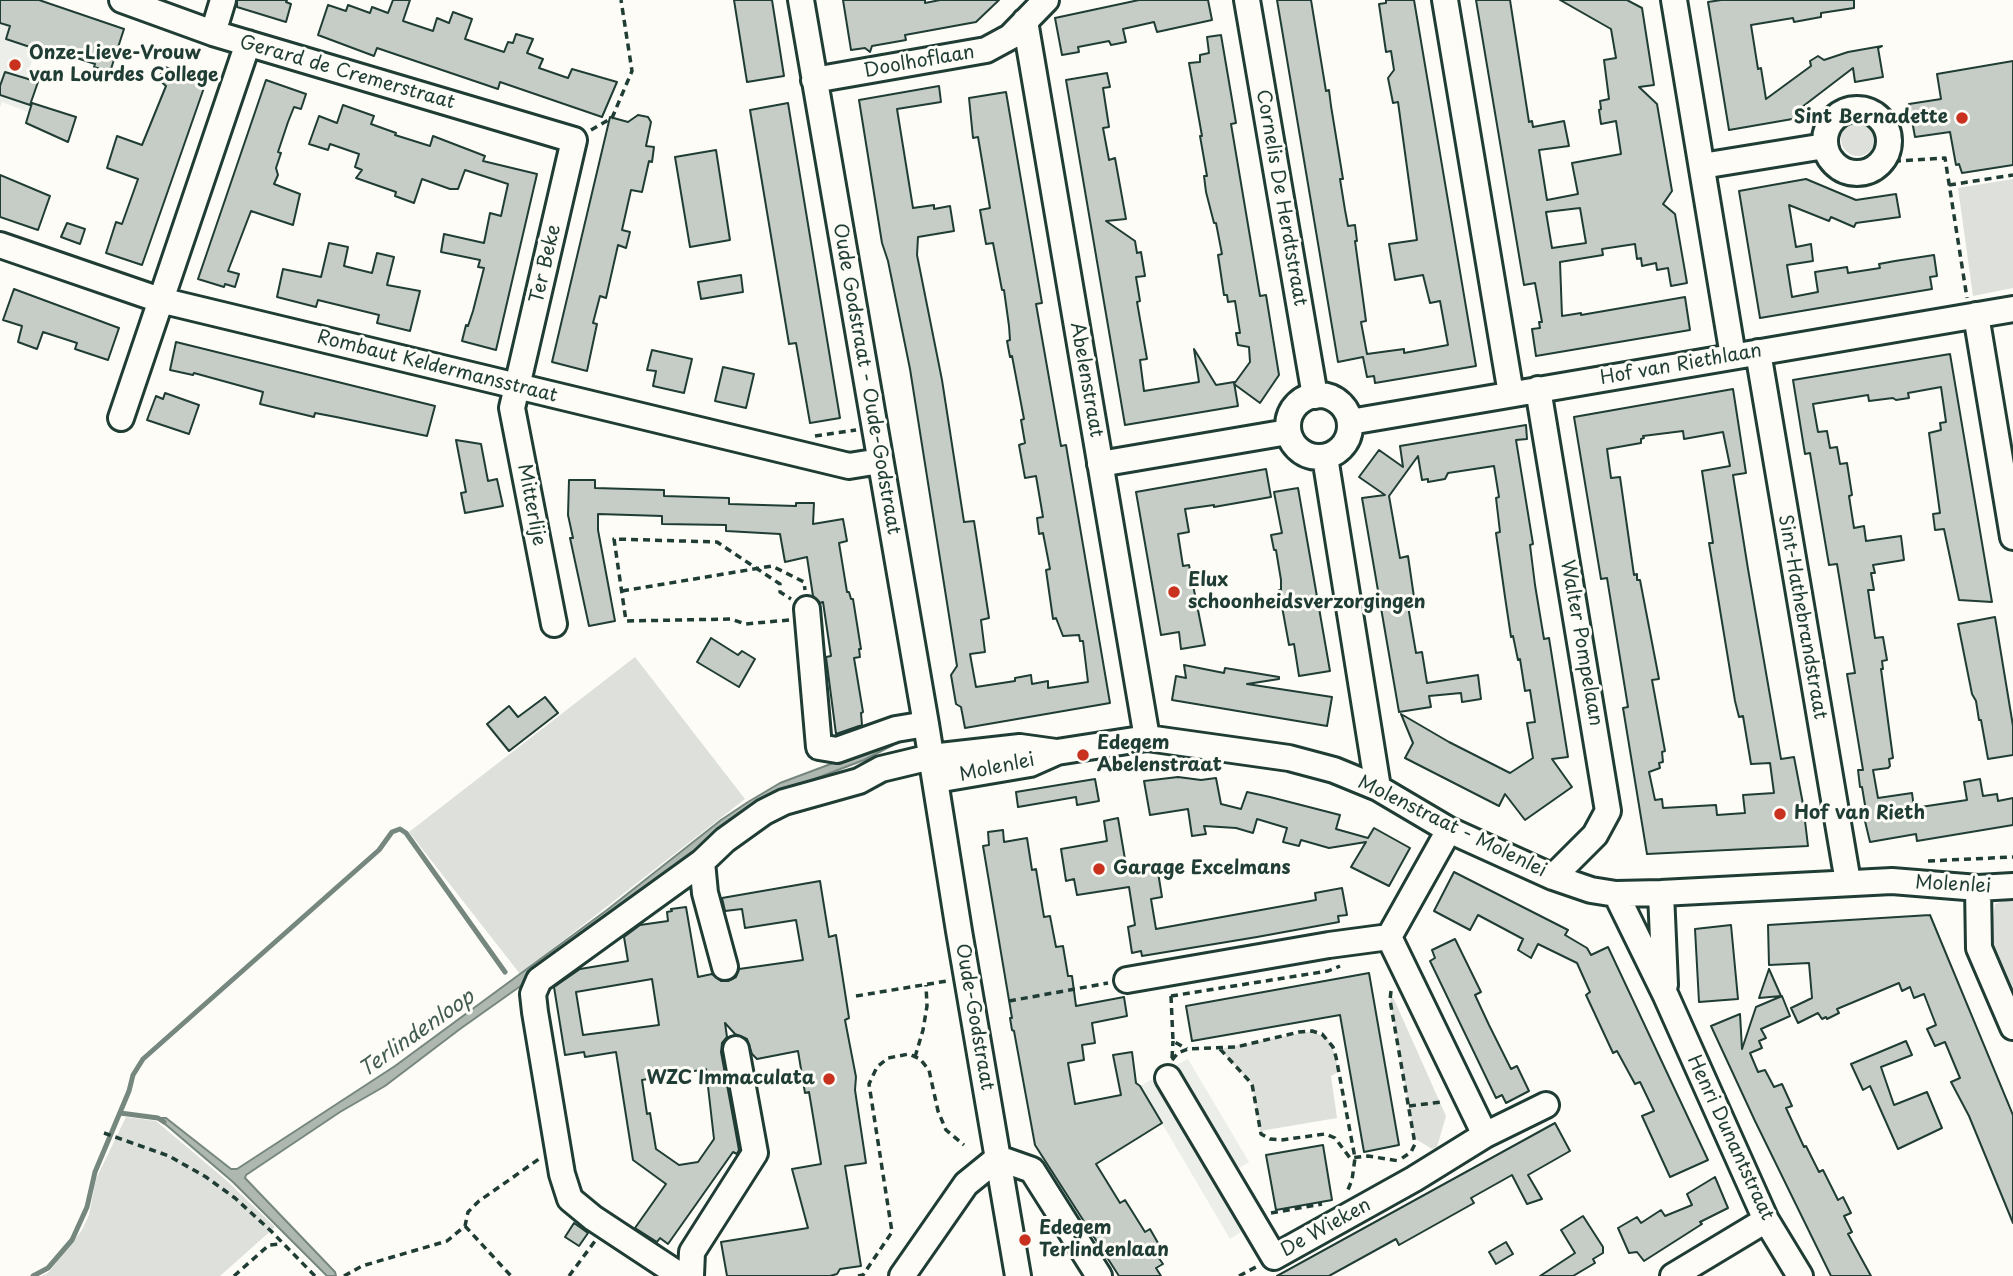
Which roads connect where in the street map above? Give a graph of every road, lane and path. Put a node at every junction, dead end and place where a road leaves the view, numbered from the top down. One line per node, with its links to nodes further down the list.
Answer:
1 (122, 0): 10 (street, Gerard de Cremerstraat)
2 (223, 0): 10 (street)
3 (621, 0): 13 (path)
4 (801, 0): 12 (street, Oude Godstraat - Oude-Godstraat)
5 (1046, 0): 9 (street, Doolhoflaan)
6 (1247, 0): 28 (street, Cornelis De Herdtstraat)
7 (1445, 0): 27 (street)
8 (1674, 0): 16 (street)
9 (1025, 21): 12 (street, Doolhoflaan); 34 (street, Abelenstraat)
10 (213, 33): 11 (street, Gerard de Cremerstraat)
11 (248, 43): 13 (street, Gerard de Cremerstraat); 20 (street)
12 (814, 80): 33 (street, Oude Godstraat - Oude-Godstraat)
13 (575, 140): 25 (street, Ter Beke)
14 (1825, 146): 15 (street); 15 (street); 16 (street)
15 (1882, 162): 18 (path)
16 (1702, 166): 24 (street)
17 (2013, 175): 18 (path)
18 (1949, 185): 22 (path)
19 (0, 246): 20 (street, Rombaut Keldermansstraat)
20 (160, 300): 25 (street, Rombaut Keldermansstraat); 29 (street)
21 (2013, 309): 22 (street, Hof van Riethlaan)
22 (1973, 316): 23 (street, Hof van Riethlaan); 35 (street)
23 (1758, 352): 24 (street, Hof van Riethlaan); 52 (street, Sint-Hathebrandstraat)
24 (1733, 356): 26 (street, Hof van Riethlaan)
25 (517, 387): 33 (street, Rombaut Keldermansstraat); 39 (street, Mitterlije)
26 (1538, 389): 27 (street, Hof van Riethlaan); 50 (street, Walter Pompelaan)
27 (1511, 394): 30 (street, Hof van Riethlaan)
28 (1315, 396): 30 (street); 31 (street)
29 (121, 418)
30 (1350, 422): 32 (street)
31 (1289, 432): 32 (street); 34 (street)
32 (1325, 457): 44 (street)
33 (880, 461): 40 (street, Oude Godstraat - Oude-Godstraat)
34 (1100, 464): 41 (street, Abelenstraat)
35 (2013, 537)
36 (757, 568): 37 (path); 37 (path); 38 (path); 38 (path)
37 (621, 591): 38 (path)
38 (808, 613): 40 (street)
39 (554, 624)
40 (926, 724): 43 (street, Oude Godstraat - Oude-Godstraat)
41 (1147, 738): 42 (street, Molenstraat - Molenlei); 44 (street, Molenstraat - Molenlei)
42 (1057, 752): 43 (street, Molenlei)
43 (933, 769): 47 (street, Molenlei); 60 (street, Oude-Godstraat)
44 (1378, 788): 45 (street, Molenstraat - Molenlei)
45 (1449, 830): 50 (street, Molenstraat - Molenlei); 57 (street)
46 (2013, 856): 48 (path)
47 (702, 862): 59 (street); 82 (street, Molenlei)
48 (1917, 863)
49 (2013, 872): 51 (street)
50 (1553, 877): 56 (street, Molenstraat - Molenlei)
51 (1892, 881): 52 (street, Molenstraat - Molenlei); 54 (street, Molenlei)
52 (1848, 882): 55 (street, Molenstraat - Molenlei)
53 (2013, 886): 54 (street, Molenlei)
54 (1978, 888): 68 (street)
55 (1661, 893): 56 (street, Molenstraat - Molenlei); 66 (street, Henri Dunantstraat)
56 (1616, 894): 66 (street, Henri Dunantstraat)
57 (1389, 937): 62 (street); 80 (street)
58 (1348, 962): 62 (path)
59 (726, 967)
60 (967, 976): 63 (path); 84 (street, Oude-Godstraat)
61 (1127, 980): 62 (street); 67 (path)
62 (1169, 984): 69 (path)
63 (926, 985): 65 (path); 73 (path)
64 (1391, 989): 77 (path)
65 (856, 996)
66 (1666, 996): 90 (street, Henri Dunantstraat)
67 (1009, 1001)
68 (2013, 1027)
69 (1173, 1041): 71 (path); 74 (path)
70 (736, 1049): 100 (street)
71 (1188, 1049): 72 (path); 74 (path)
72 (1220, 1049): 79 (path); 81 (path)
73 (915, 1057): 83 (path); 101 (path)
74 (1170, 1069): 89 (street, De Wieken)
75 (1441, 1102): 77 (path)
76 (1546, 1105): 80 (street, De Wieken)
77 (1409, 1106): 86 (path)
78 (104, 1133): 93 (path)
79 (1350, 1135): 81 (path); 85 (path)
80 (1485, 1135): 86 (street, De Wieken)
81 (1335, 1138): 85 (path)
82 (557, 1143): 91 (path); 92 (street, Molenlei)
83 (964, 1145)
84 (998, 1158): 102 (street); 103 (street, Oude-Godstraat); 104 (street)
85 (1352, 1158): 86 (path); 87 (path)
86 (1406, 1170): 89 (street, De Wieken)
87 (1339, 1198)
88 (1332, 1203): 89 (path)
89 (1248, 1214)
90 (1766, 1220): 105 (street); 106 (street, Henri Dunantstraat)
91 (465, 1226): 96 (path); 97 (path)
92 (606, 1227): 98 (path); 99 (street, Molenlei)
93 (282, 1244): 94 (path); 95 (path)
94 (234, 1276)
95 (315, 1276)
96 (344, 1276)
97 (511, 1276)
98 (569, 1276)
99 (681, 1276)
100 (691, 1276)
101 (858, 1276)
102 (902, 1276)
103 (1018, 1276)
104 (1099, 1276)
105 (1673, 1276)
106 (1800, 1276)

